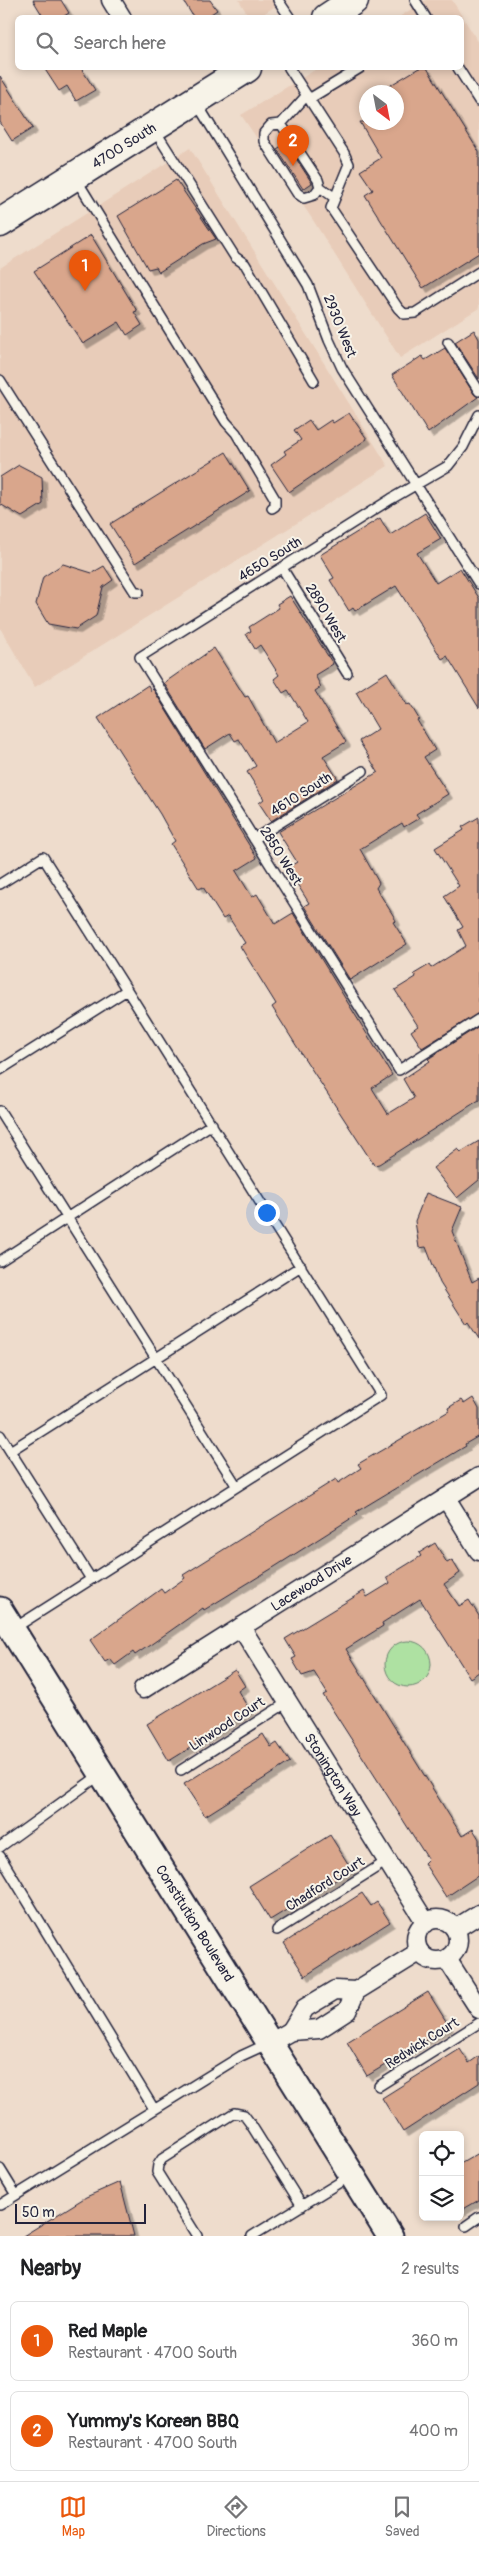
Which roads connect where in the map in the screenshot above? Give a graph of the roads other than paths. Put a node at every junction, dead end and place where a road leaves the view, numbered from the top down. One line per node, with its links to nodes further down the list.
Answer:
1 (111, 0): 5 (street)
2 (278, 0): 6 (lane)
3 (354, 0): 7 (main road)
4 (415, 0): 8 (lane)
5 (120, 15)
6 (288, 15)
7 (332, 15)
8 (424, 15)
9 (244, 70): 14 (main road, 4700 South)
10 (290, 70): 13 (lane)
11 (356, 70): 13 (lane)
12 (459, 70): 15 (lane)
13 (308, 97): 16 (lane); 20 (lane)
14 (195, 100): 17 (main road, 4700 South); 28 (lane, 2930 West)
15 (479, 101)
16 (280, 124): 19 (lane); 19 (lane)
17 (153, 127): 18 (main road, 4700 South); 25 (lane)
18 (74, 176): 21 (main road, 4700 South); 29 (lane)
19 (320, 187): 20 (lane)
20 (335, 198): 22 (lane)
21 (0, 223)
22 (479, 272)
23 (448, 342): 26 (lane)
24 (0, 380): 32 (lane)
25 (314, 381)
26 (479, 391)
27 (479, 415): 28 (lane, 4650 South)
28 (416, 485): 30 (lane, 4650 South); 31 (lane, 2930 West)
29 (272, 508)
30 (282, 568): 33 (lane, 4650 South); 34 (lane, 2890 West)
31 (479, 584)
32 (139, 592)
33 (140, 657): 36 (lane, 2850 West)
34 (346, 673)
35 (363, 771): 36 (lane, 4610 South)
36 (254, 839): 39 (lane, 2850 West)
37 (0, 884): 38 (lane)
38 (127, 990): 40 (lane); 42 (lane)
39 (479, 1019)
40 (0, 1070)
41 (0, 1111): 43 (lane)
42 (212, 1124): 43 (lane); 45 (lane)
43 (67, 1218): 44 (lane); 46 (lane)
44 (0, 1261)
45 (301, 1266): 46 (lane); 50 (lane)
46 (156, 1358): 48 (lane); 50 (lane)
47 (0, 1435): 48 (lane)
48 (10, 1451): 53 (lane)
49 (479, 1477): 51 (street, Lacewood Drive)
50 (236, 1486): 53 (lane)
51 (446, 1498): 52 (street); 55 (street, Lacewood Drive)
52 (479, 1551)
53 (91, 1578): 54 (lane)
54 (4, 1619): 59 (main road, Constitution Boulevard)
55 (241, 1627): 56 (street, Lacewood Drive); 57 (street, Stonington Way)
56 (143, 1689)
57 (288, 1702): 58 (lane, Linwood Court); 62 (street, Stonington Way)
58 (181, 1770)
59 (102, 1774): 60 (lane); 73 (main road, Constitution Boulevard)
60 (0, 1847)
61 (0, 1856): 75 (lane)
62 (387, 1861): 64 (street, Stonington Way); 66 (lane, Chadford Court)
63 (479, 1914): 65 (street)
64 (426, 1922): 65 (street); 67 (street)
65 (456, 1929): 68 (street)
66 (277, 1930)
67 (419, 1952): 68 (street); 69 (street)
68 (447, 1959): 70 (street)
69 (356, 1991): 72 (street); 72 (street)
70 (479, 2009)
71 (479, 2023): 74 (lane, Redwick Court)
72 (291, 2031): 73 (street)
73 (270, 2043): 75 (lane); 77 (main road, Constitution Boulevard)
74 (379, 2086)
75 (154, 2108): 78 (lane)
76 (0, 2169): 78 (lane)
77 (352, 2174): 80 (lane); 85 (main road, Constitution Boulevard)
78 (16, 2195): 79 (lane)
79 (0, 2205)
80 (302, 2206): 83 (lane); 84 (lane)
81 (479, 2217): 82 (lane)
82 (466, 2226)
83 (197, 2236)
84 (252, 2236)
85 (390, 2236)

